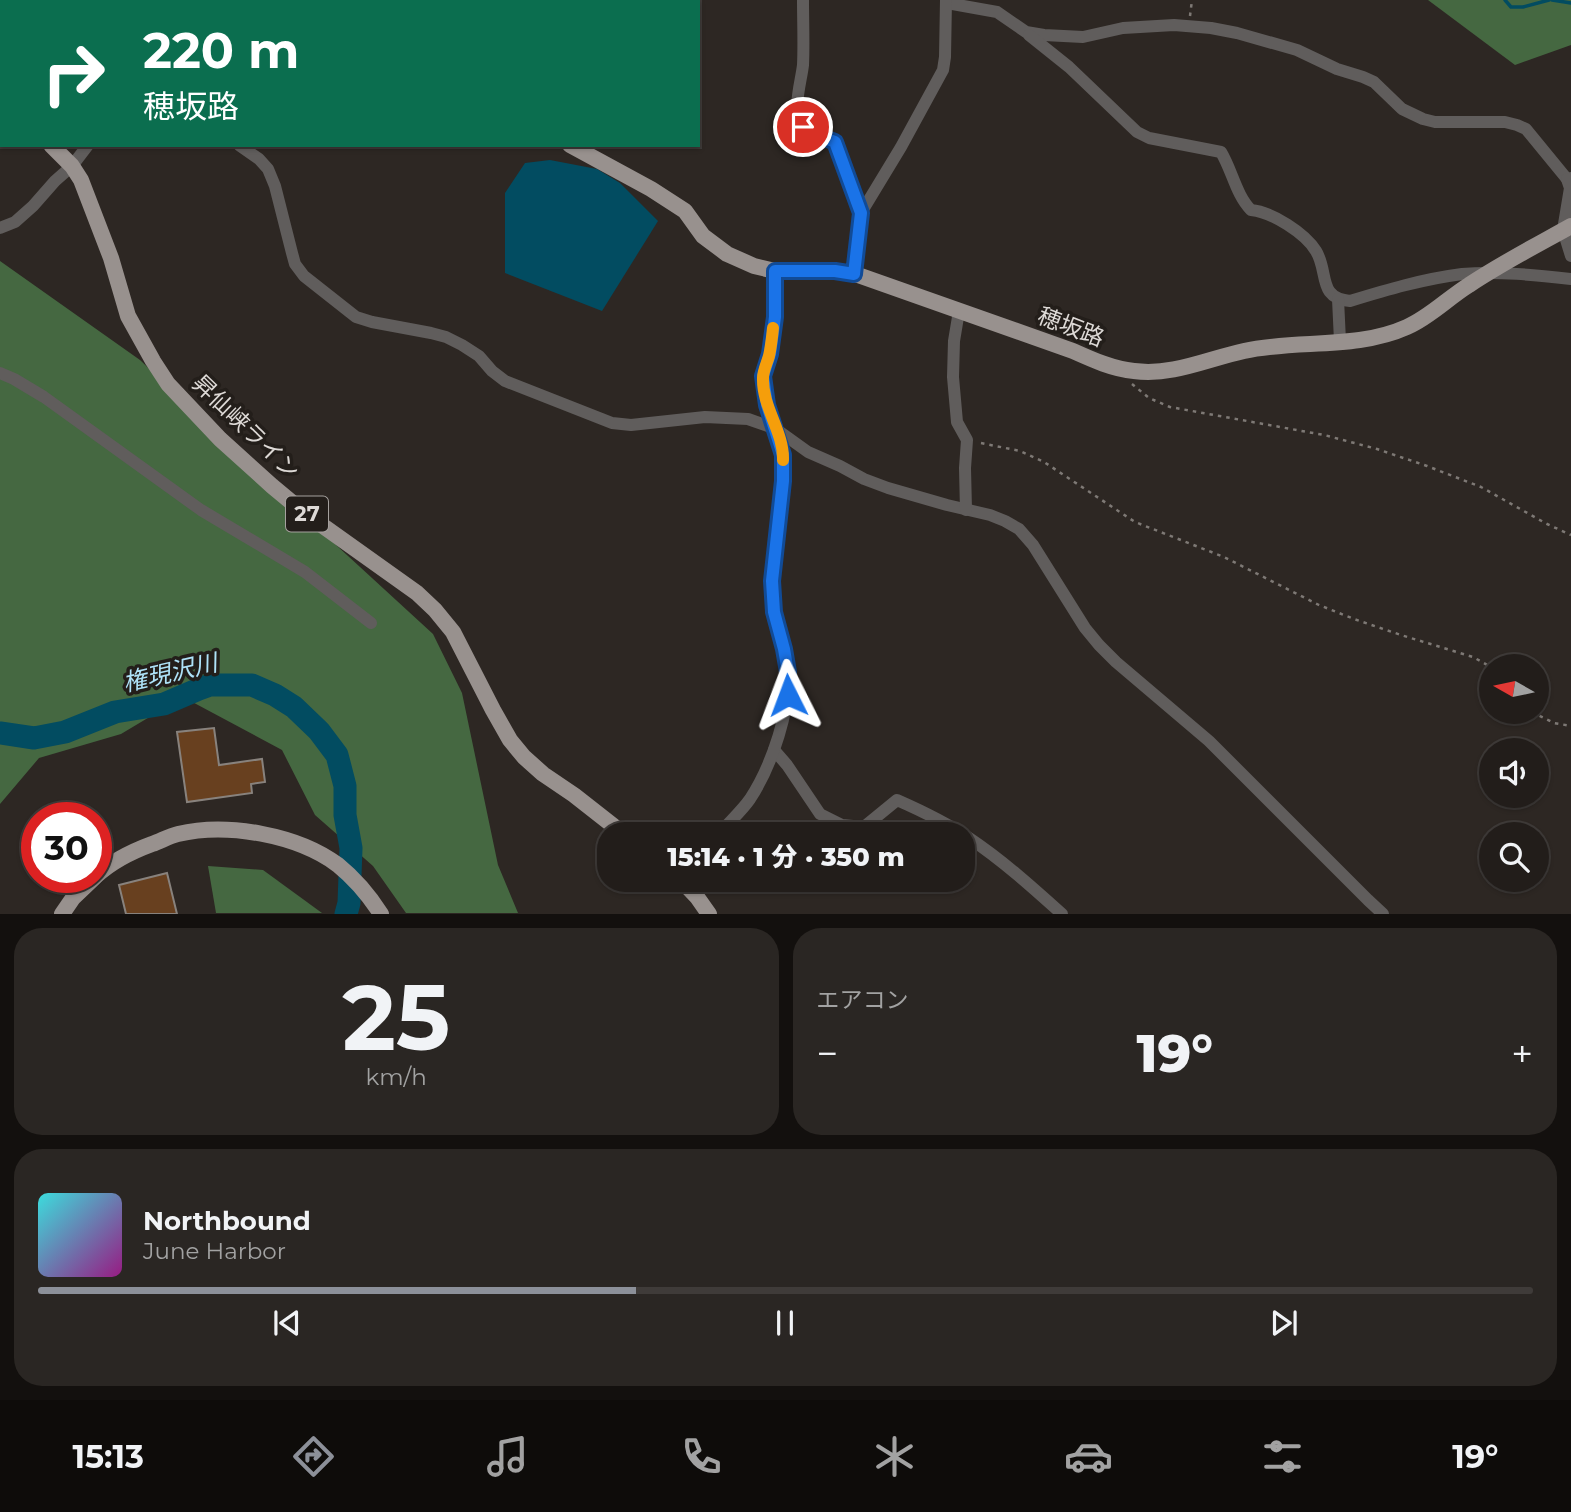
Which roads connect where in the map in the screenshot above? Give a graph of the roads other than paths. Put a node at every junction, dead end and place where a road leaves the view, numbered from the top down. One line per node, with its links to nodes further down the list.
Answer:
1 (803, 0): 10 (street)
2 (947, 1): 3 (street); 10 (street)
3 (1026, 32): 9 (street); 18 (street)
4 (53, 147): 8 (main road, 昇仙峡ライン / 27)
5 (86, 147): 8 (street)
6 (242, 147): 22 (street)
7 (574, 147): 14 (main road, 穂坂路)
8 (72, 166): 11 (street); 26 (main road, 昇仙峡ライン / 27)
9 (1569, 179): 12 (street)
10 (861, 213): 16 (street)
11 (0, 228)
12 (1567, 228): 13 (street); 15 (main road, 穂坂路)
13 (1571, 256)
14 (775, 271): 16 (main road, 穂坂路); 22 (street)
15 (1486, 273): 17 (street); 18 (street); 20 (main road, 穂坂路)
16 (854, 274): 19 (main road, 穂坂路)
17 (1571, 279)
18 (1338, 299): 20 (street)
19 (959, 311): 20 (main road, 穂坂路); 23 (street)
20 (1340, 341)
21 (0, 373): 24 (street)
22 (776, 429): 23 (street); 25 (street)
23 (966, 510): 35 (street)
24 (371, 623)
25 (774, 750): 27 (street); 34 (street)
26 (608, 822)
27 (730, 822)
28 (112, 865): 32 (main road)
29 (692, 892): 33 (main road)
30 (78, 893): 31 (main road)
31 (62, 914)
32 (382, 914)
33 (709, 914)
34 (1062, 914)
35 (1383, 914)

